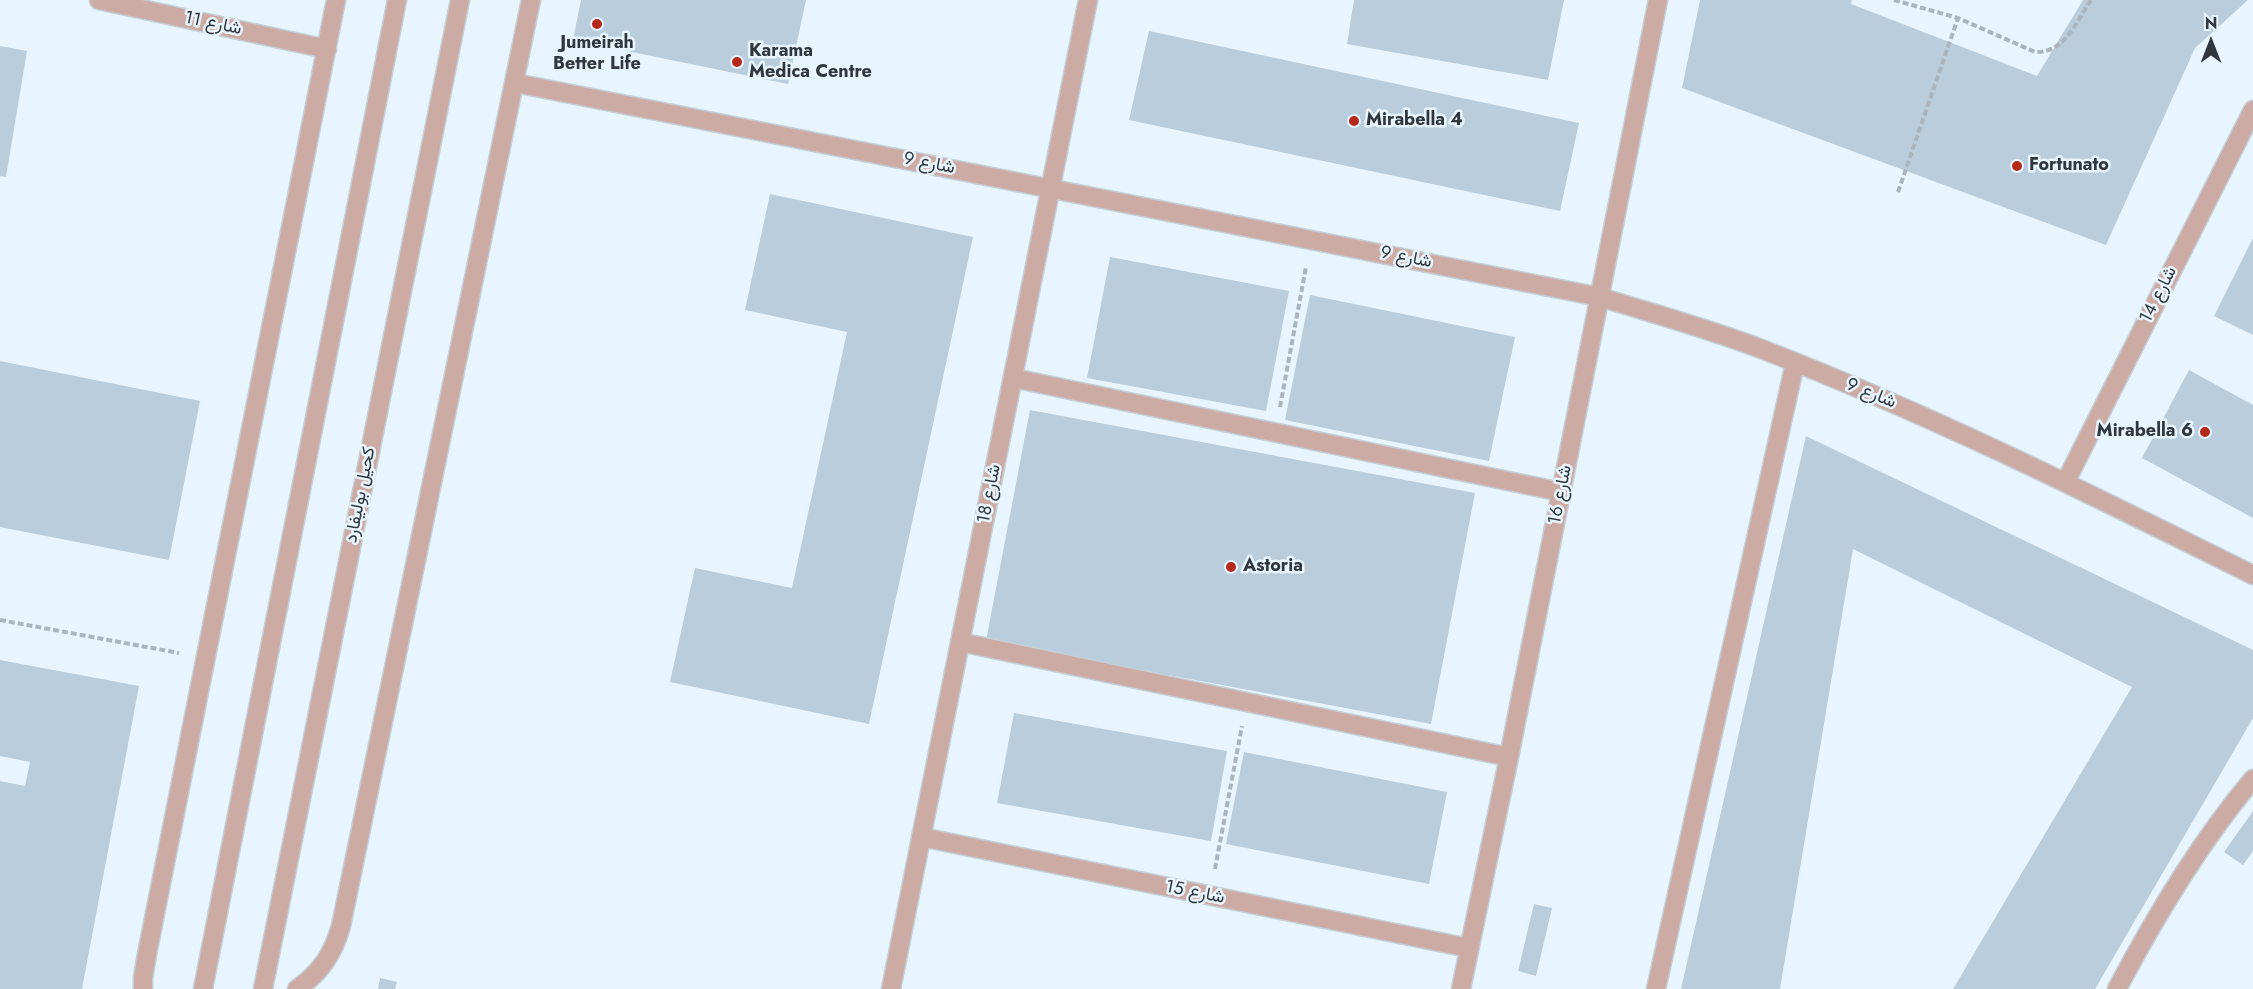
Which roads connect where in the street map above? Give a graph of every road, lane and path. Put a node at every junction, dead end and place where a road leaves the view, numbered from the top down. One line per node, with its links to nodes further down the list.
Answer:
1 (99, 0): 11 (street, شارع 11)
2 (336, 0): 11 (street)
3 (397, 0): 34 (street)
4 (460, 0): 35 (street, كحيل بوليفارد)
5 (531, 0): 12 (street)
6 (1088, 0): 14 (street, شارع 18)
7 (1658, 0): 17 (street, شارع 16)
8 (1894, 0): 10 (path)
9 (2091, 0): 10 (path)
10 (1958, 18): 15 (path)
11 (327, 49): 26 (street)
12 (515, 83): 14 (street, شارع 9); 36 (street)
13 (2253, 110): 21 (street, شارع 14)
14 (1052, 188): 16 (street, شارع 9); 19 (street, شارع 18)
15 (1898, 192)
16 (1311, 240): 17 (street, شارع 9); 20 (path)
17 (1600, 297): 18 (street, شارع 9); 22 (street, شارع 16)
18 (1795, 363): 21 (street, شارع 9); 39 (street)
19 (1013, 378): 20 (street); 25 (street, شارع 18)
20 (1276, 432): 22 (street)
21 (2066, 481): 23 (street, شارع 9)
22 (1561, 492): 28 (street, شارع 16)
23 (2253, 576)
24 (0, 620): 26 (path)
25 (960, 642): 27 (street); 30 (street, شارع 18)
26 (206, 658): 33 (street)
27 (1247, 702): 28 (street); 31 (path)
28 (1509, 757): 32 (street, شارع 16)
29 (2253, 779): 40 (street)
30 (921, 837): 31 (street, شارع 15); 37 (street, شارع 18)
31 (1209, 896): 32 (street, شارع 15)
32 (1469, 948): 38 (street, شارع 16)
33 (143, 989)
34 (203, 989)
35 (263, 989)
36 (297, 989)
37 (891, 989)
38 (1461, 989)
39 (1656, 989)
40 (2117, 989)

